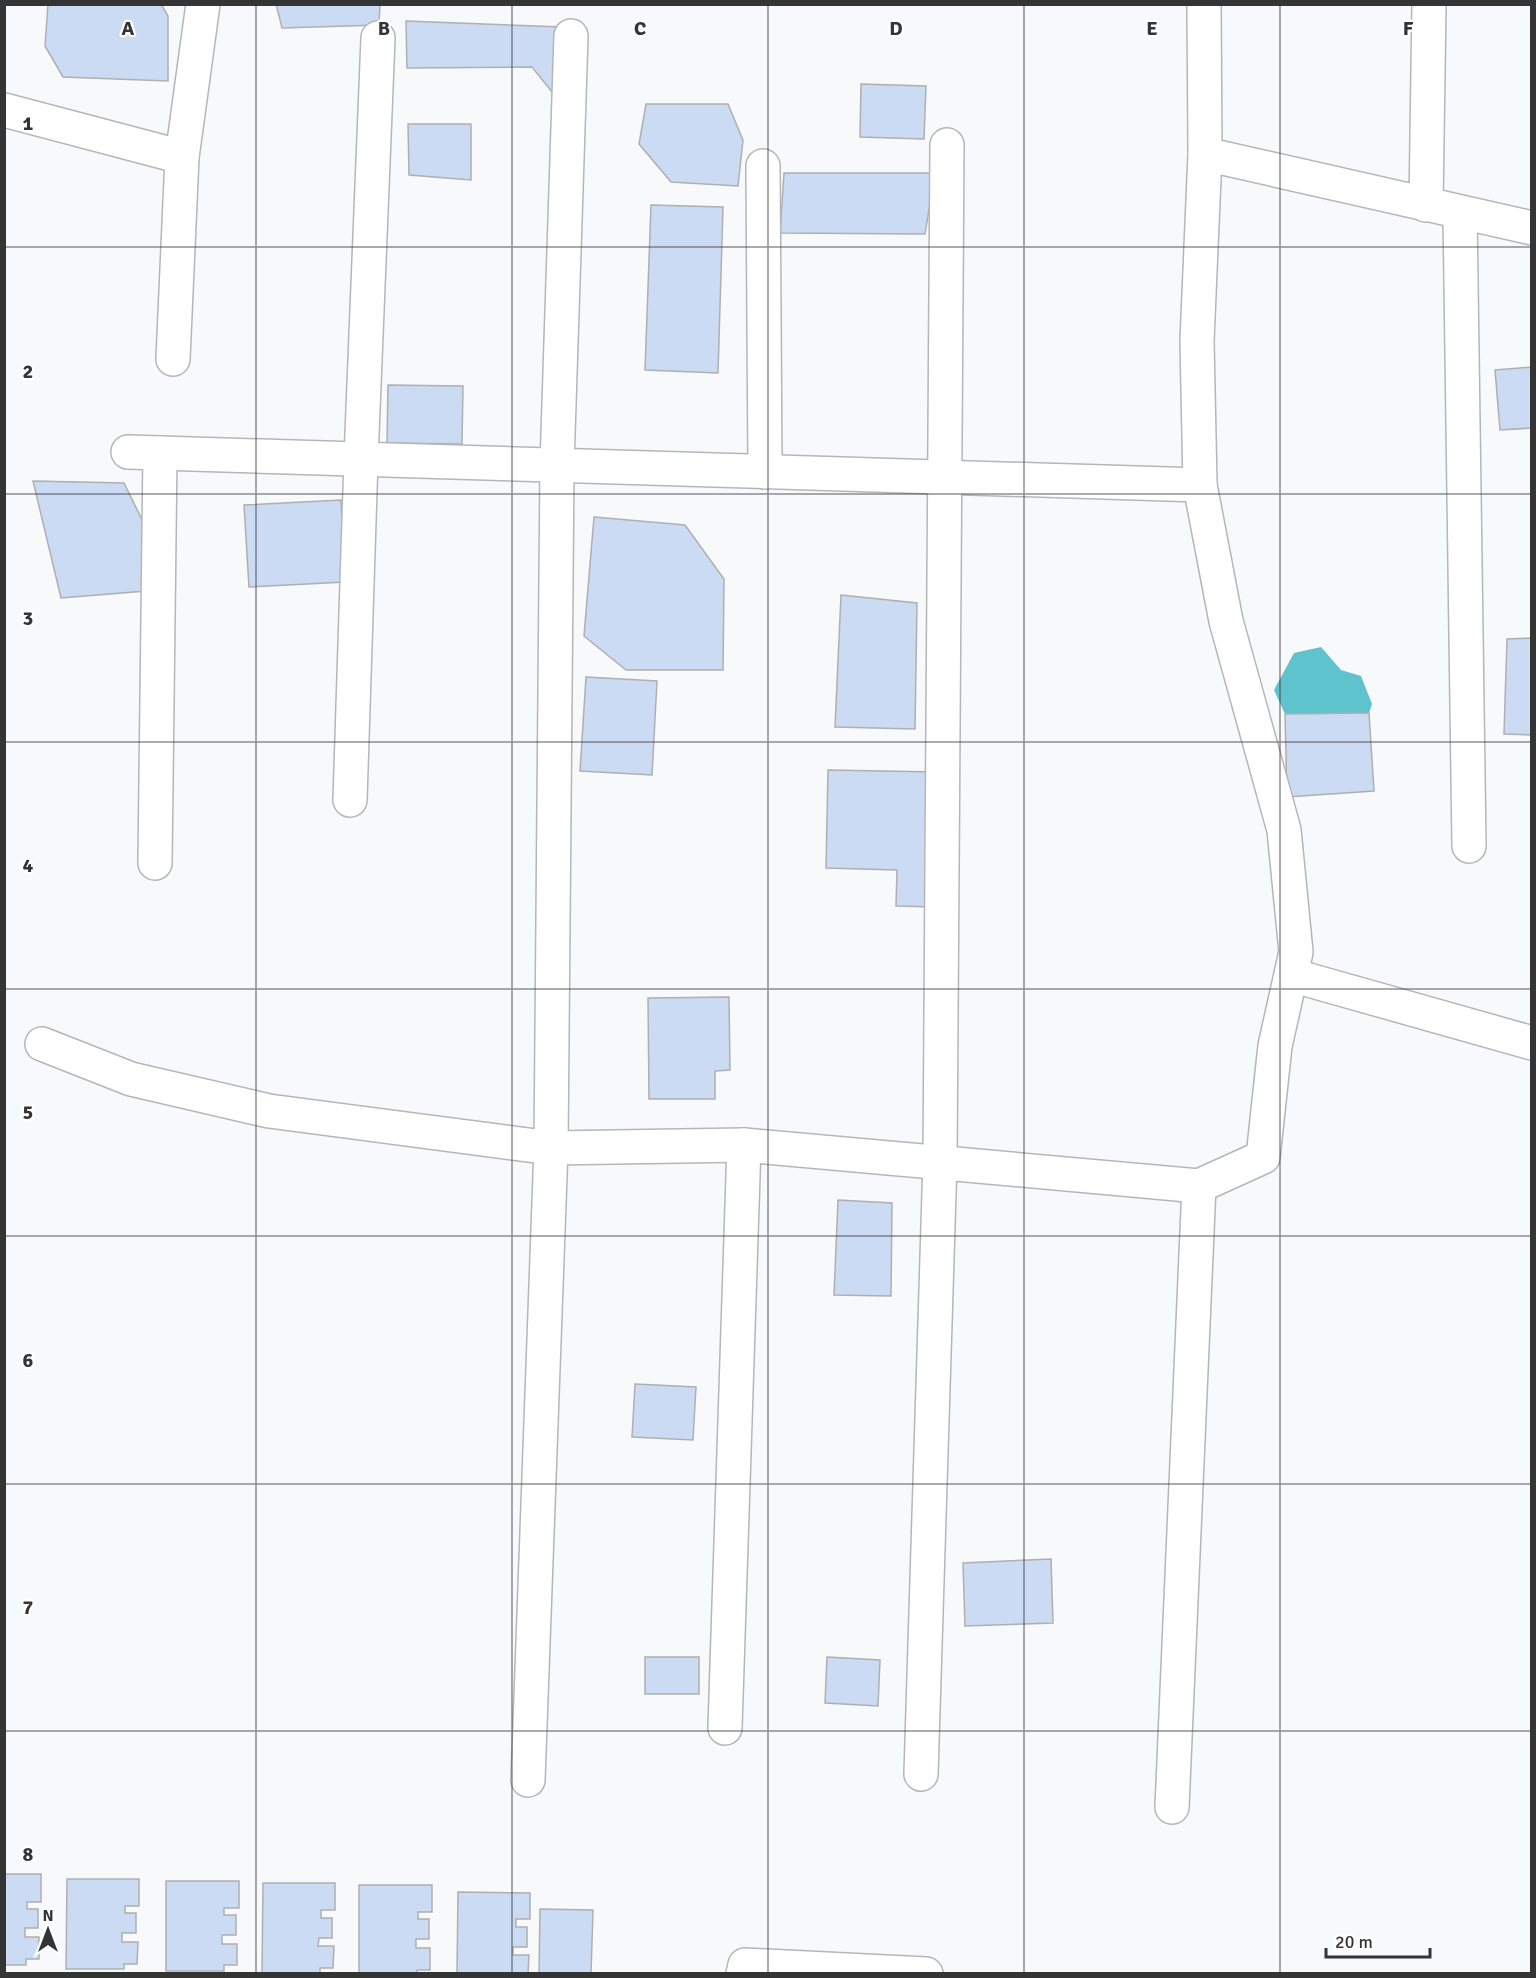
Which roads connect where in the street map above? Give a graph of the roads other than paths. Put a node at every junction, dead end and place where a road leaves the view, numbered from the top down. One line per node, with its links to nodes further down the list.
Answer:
1 (203, 4): 9 (street)
2 (1204, 4): 8 (street)
3 (1429, 4): 11 (street)
4 (571, 36): 18 (street)
5 (378, 38): 17 (street)
6 (4, 110): 9 (street)
7 (947, 145): 20 (street)
8 (1205, 154): 11 (street); 21 (street)
9 (182, 157): 14 (street)
10 (763, 166): 19 (street)
11 (1426, 205): 12 (street)
12 (1460, 212): 13 (street); 23 (street)
13 (1532, 228)
14 (173, 360)
15 (128, 452): 16 (street)
16 (160, 453): 17 (street); 24 (street)
17 (360, 459): 18 (street); 22 (street)
18 (557, 465): 19 (street); 29 (street)
19 (765, 472): 20 (street)
20 (946, 477): 21 (street); 30 (street)
21 (1200, 485): 25 (street)
22 (350, 800)
23 (1469, 846)
24 (155, 864)
25 (1291, 975): 27 (street); 31 (street)
26 (42, 1044): 29 (street)
27 (1532, 1044)
28 (744, 1145): 29 (street); 30 (street); 32 (street)
29 (551, 1148): 34 (street)
30 (939, 1161): 31 (street); 33 (street)
31 (1199, 1186): 35 (street)
32 (724, 1728)
33 (921, 1774)
34 (528, 1780)
35 (1172, 1807)
36 (743, 1974): 37 (street)
37 (926, 1974)

